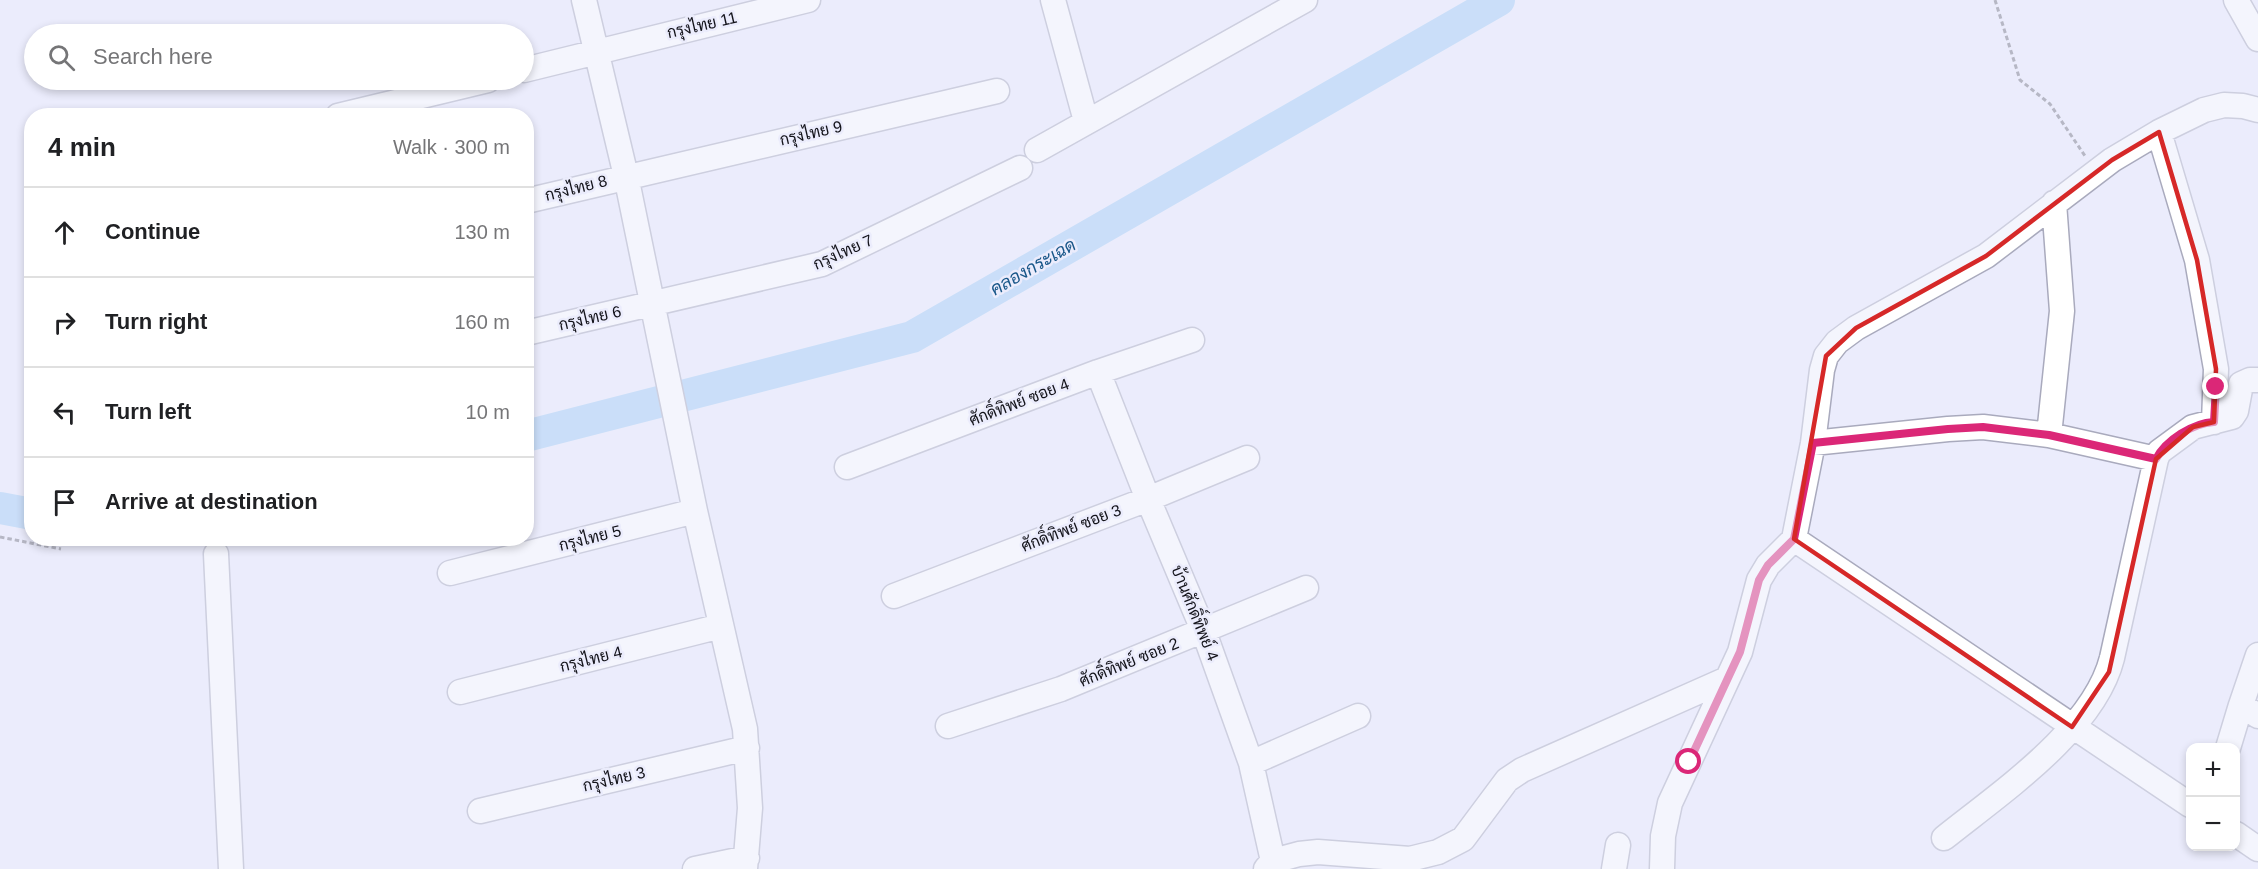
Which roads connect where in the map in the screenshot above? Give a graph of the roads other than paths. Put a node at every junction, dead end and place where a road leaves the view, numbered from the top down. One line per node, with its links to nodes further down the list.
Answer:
1 (584, 0): 7 (street)
2 (808, 0): 7 (street, กรุงไทย 11)
3 (1053, 0): 13 (street)
4 (1305, 0): 13 (street)
5 (2236, 0): 6 (street)
6 (2258, 39)
7 (597, 51): 8 (street, กรุงไทย 11); 17 (street)
8 (534, 67)
9 (446, 90): 11 (street)
10 (997, 91): 17 (street, กรุงไทย 9)
11 (371, 108)
12 (2258, 110): 14 (street)
13 (1086, 121): 15 (street)
14 (2159, 132): 19 (street); 25 (street)
15 (1037, 150)
16 (1020, 168): 20 (street, กรุงไทย 7)
17 (626, 176): 18 (street, กรุงไทย 8); 20 (street)
18 (534, 199)
19 (2054, 203): 26 (street); 27 (street)
20 (654, 303): 21 (street, กรุงไทย 6); 32 (street)
21 (534, 331)
22 (1192, 340): 23 (street, ศักดิ์ทิพย์ ซอย 4)
23 (1098, 372): 30 (street, ศักดิ์ทิพย์ ซอย 4); 31 (street, บ้านศักดิ์ทิพย์ 4)
24 (2258, 380): 25 (street)
25 (2214, 422): 29 (street)
26 (2049, 435): 27 (street); 29 (street)
27 (1813, 443): 33 (street)
28 (1247, 458): 31 (street, ศักดิ์ทิพย์ ซอย 3)
29 (2156, 459): 46 (street)
30 (847, 467)
31 (1148, 499): 37 (street, ศักดิ์ทิพย์ ซอย 3); 39 (street, บ้านศักดิ์ทิพย์ 4)
32 (695, 512): 35 (street, กรุงไทย 5); 38 (street)
33 (1794, 539): 41 (street); 46 (street)
34 (216, 554): 59 (street)
35 (450, 573)
36 (1306, 588): 39 (street, ศักดิ์ทิพย์ ซอย 2)
37 (894, 596)
38 (721, 626): 42 (street, กรุงไทย 4); 48 (street)
39 (1204, 632): 45 (street, ศักดิ์ทิพย์ ซอย 2); 49 (street, บ้านศักดิ์ทิพย์ 4)
40 (2258, 655): 43 (street)
41 (1727, 679): 57 (street); 62 (street)
42 (460, 692)
43 (2250, 710): 47 (street)
44 (1358, 716): 49 (street)
45 (948, 726)
46 (2072, 727): 50 (street); 53 (street)
47 (2230, 743)
48 (747, 748): 51 (street, กรุงไทย 3); 56 (street)
49 (1251, 763): 58 (street, บ้านศักดิ์ทิพย์ 4)
50 (2186, 802)
51 (480, 811)
52 (2240, 837): 55 (street)
53 (1944, 838)
54 (1618, 845): 61 (street)
55 (2258, 849)
56 (746, 863): 60 (street)
57 (1417, 863): 58 (street)
58 (1270, 865)
59 (231, 869)
60 (695, 869)
61 (1614, 869)
62 (1662, 869)

